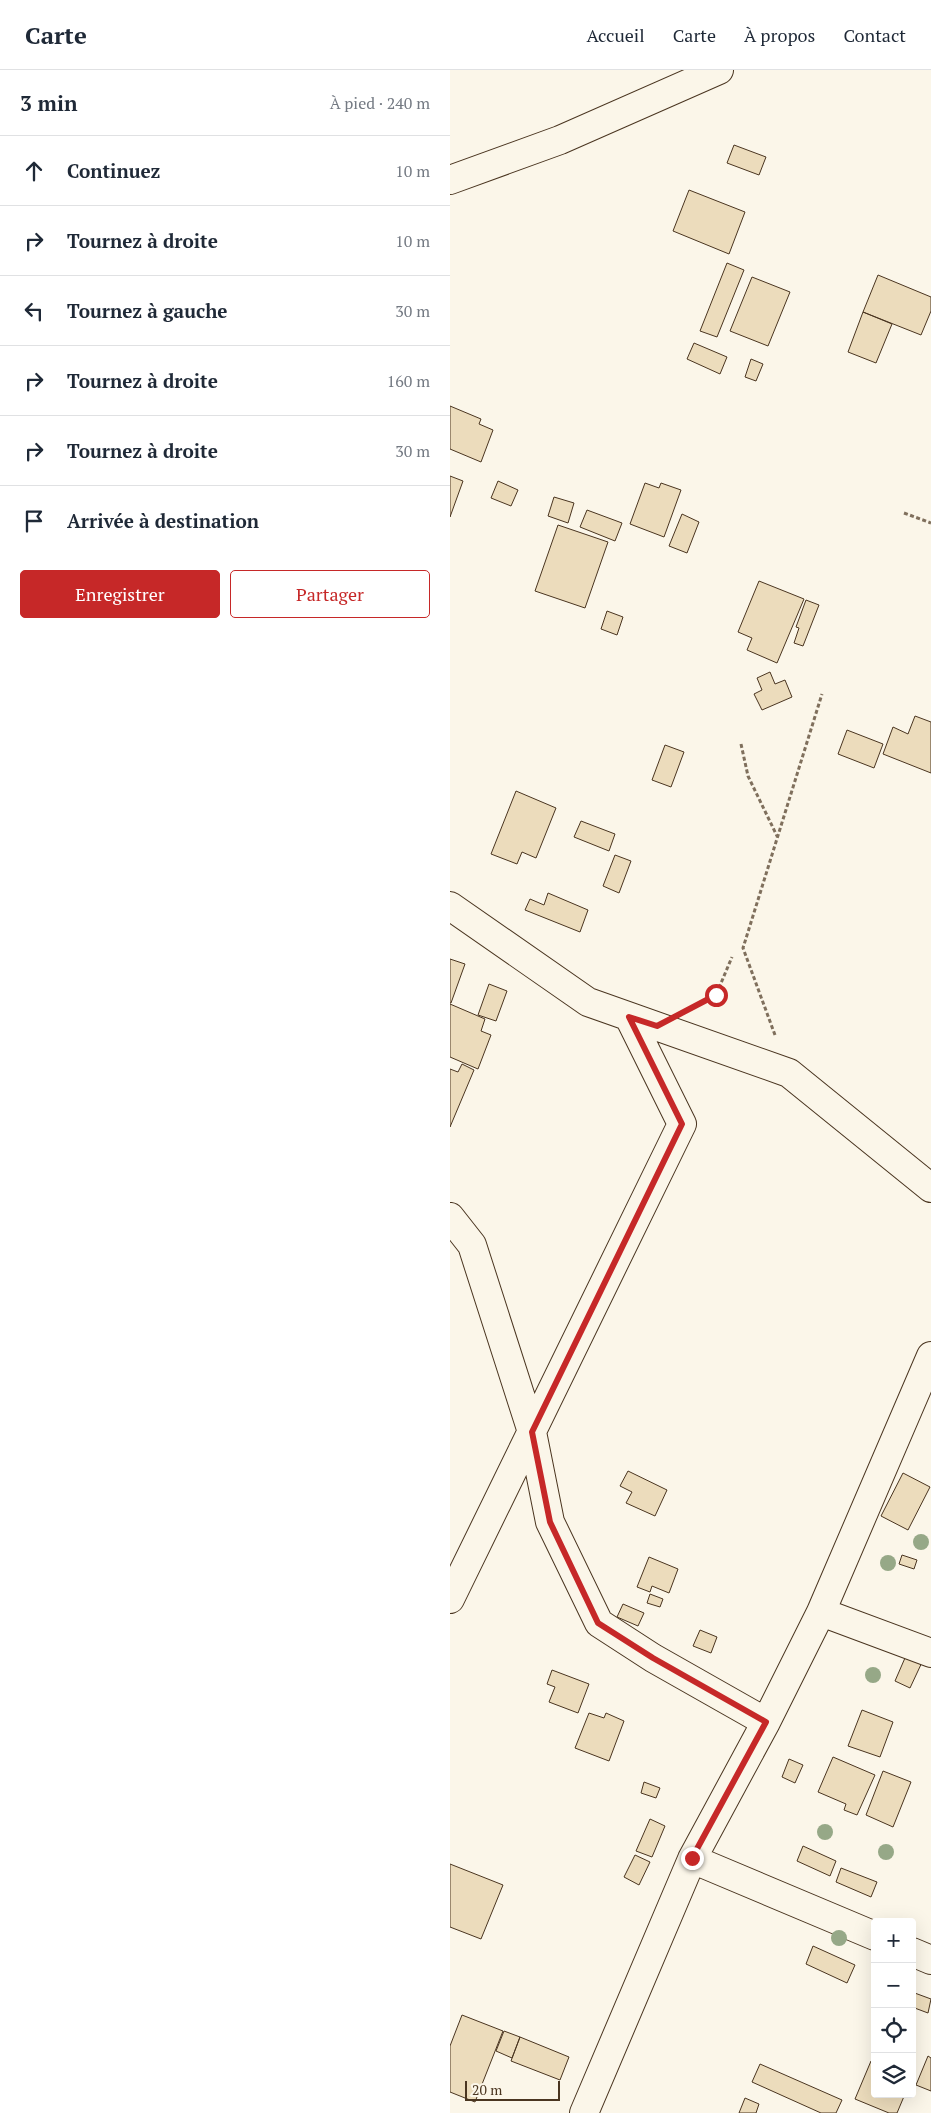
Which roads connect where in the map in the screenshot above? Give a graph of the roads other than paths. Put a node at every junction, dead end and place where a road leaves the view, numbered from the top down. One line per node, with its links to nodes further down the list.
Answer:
1 (718, 70): 2 (street)
2 (450, 180)
3 (450, 906): 4 (street)
4 (629, 1017): 5 (street); 8 (street)
5 (931, 1188)
6 (450, 1217): 8 (street)
7 (931, 1356): 10 (street)
8 (532, 1432): 9 (street); 12 (street)
9 (450, 1599)
10 (820, 1612): 11 (street); 12 (street)
11 (931, 1652)
12 (766, 1722): 13 (street)
13 (692, 1858): 14 (street); 17 (street)
14 (871, 1934)
15 (916, 1954): 16 (street)
16 (931, 1960)
17 (584, 2113)

